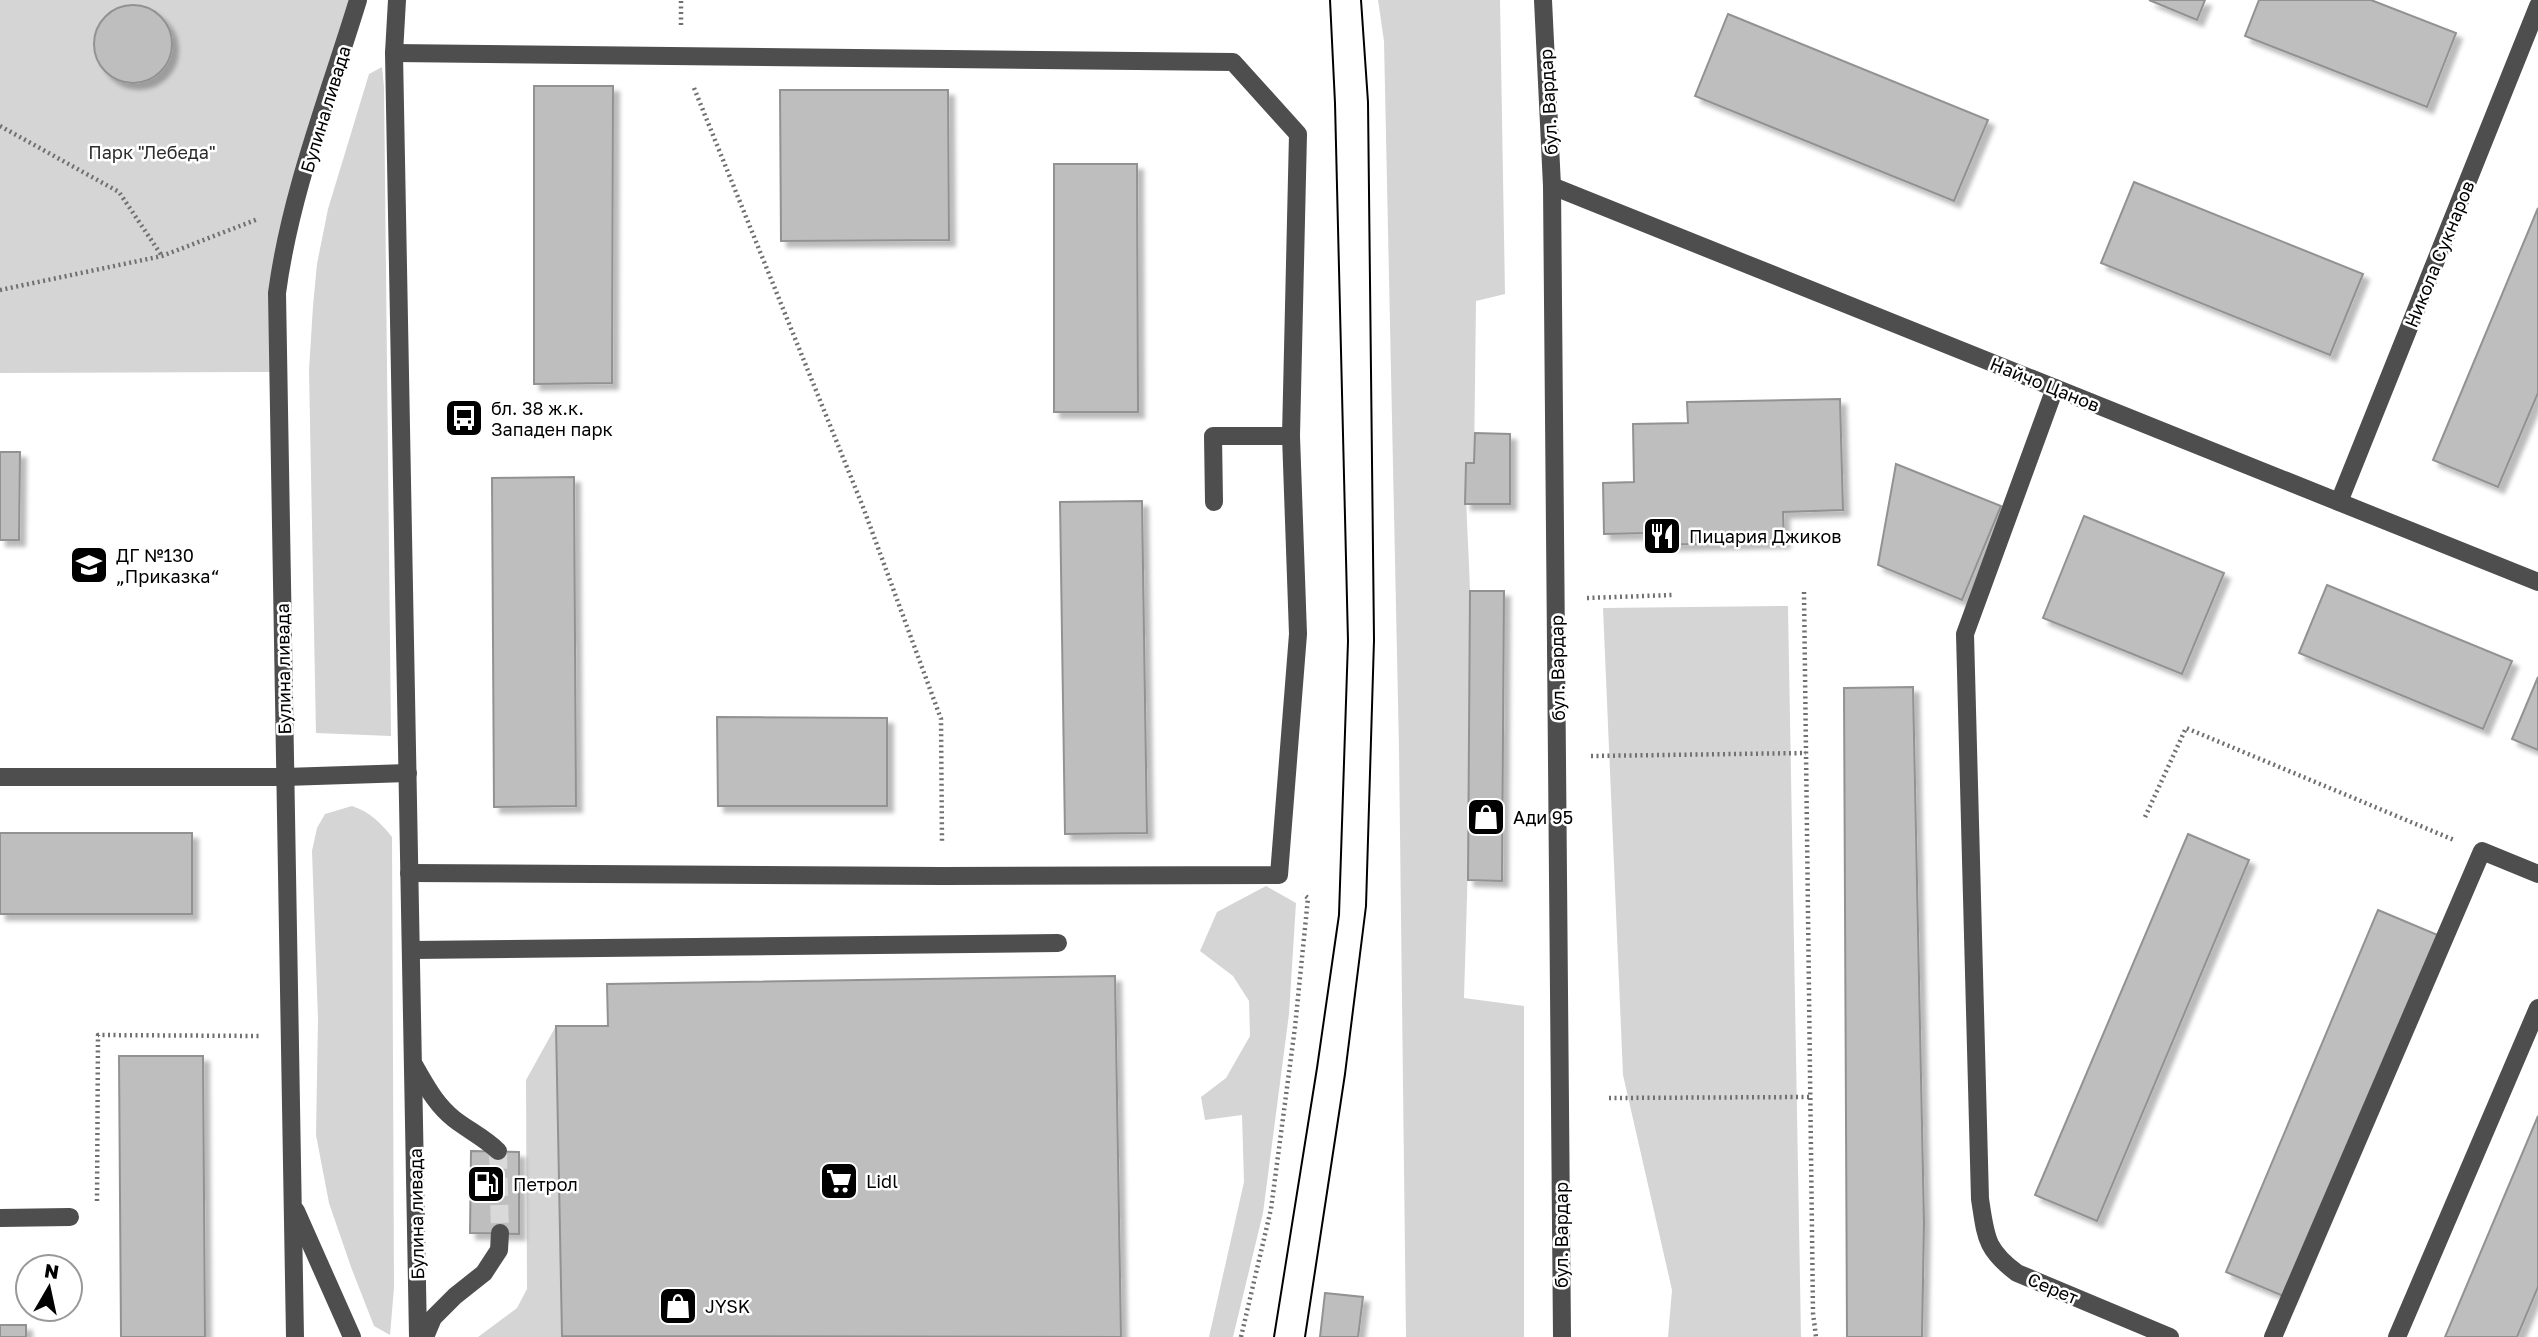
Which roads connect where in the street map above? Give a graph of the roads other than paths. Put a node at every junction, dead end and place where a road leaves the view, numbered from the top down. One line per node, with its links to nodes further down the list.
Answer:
1 (358, 0): 15 (street, Булина ливада)
2 (397, 0): 6 (street, Булина ливада)
3 (1543, 0): 7 (street, бул. Вардар)
4 (2538, 6): 5 (street, Никола Сукнаров)
5 (2533, 36): 11 (street, Никола Сукнаров)
6 (394, 52): 9 (street); 13 (street, Булина ливада)
7 (1552, 186): 8 (street, Найчо Цанов); 31 (street, бул. Вардар)
8 (2055, 388): 11 (street, Найчо Цанов); 32 (street, Серет)
9 (1291, 436): 10 (street); 16 (street)
10 (1214, 502)
11 (2339, 502): 12 (street, Найчо Цанов)
12 (2538, 582)
13 (408, 773): 15 (street); 16 (street, Булина ливада)
14 (0, 777): 15 (street)
15 (285, 777): 23 (street, Булина ливада)
16 (409, 873): 19 (street, Булина ливада)
17 (2538, 874): 33 (street)
18 (1058, 943): 19 (street)
19 (411, 950): 21 (street, Булина ливада)
20 (2538, 1008): 34 (street)
21 (413, 1063): 22 (street); 29 (street, Булина ливада)
22 (498, 1151)
23 (292, 1201): 27 (street); 28 (street, Булина ливада)
24 (69, 1217): 25 (street)
25 (0, 1218)
26 (500, 1233): 30 (street)
27 (295, 1337)
28 (352, 1337)
29 (418, 1337)
30 (425, 1337)
31 (1562, 1337)
32 (2170, 1337)
33 (2273, 1337)
34 (2397, 1337)

